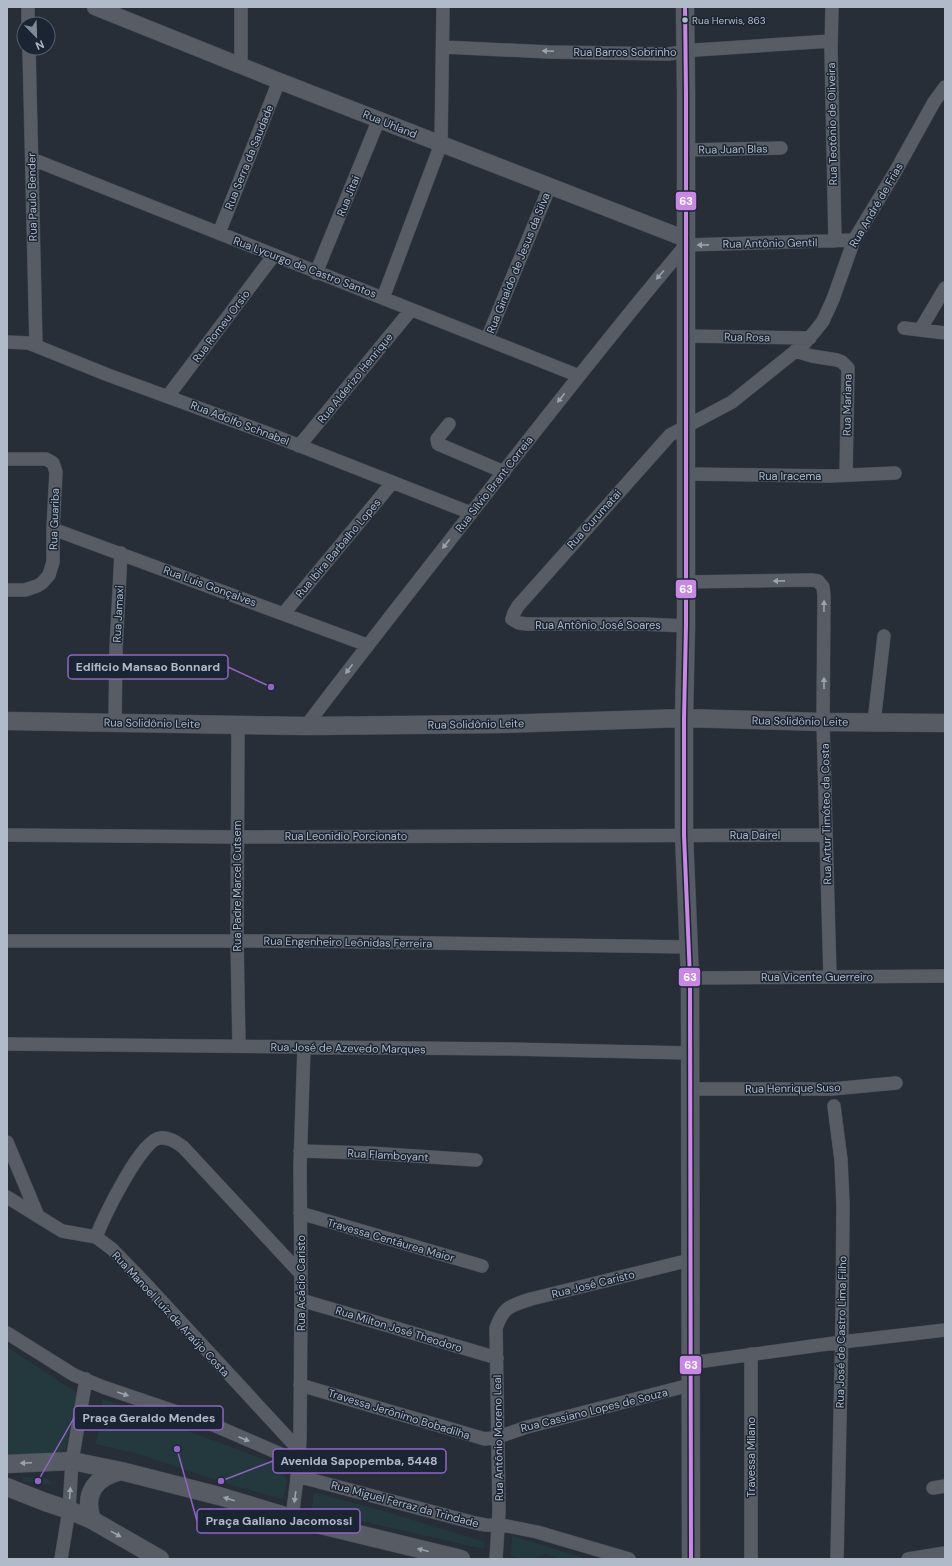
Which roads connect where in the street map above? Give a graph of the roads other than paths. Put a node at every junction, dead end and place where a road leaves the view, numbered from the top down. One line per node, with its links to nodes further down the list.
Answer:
1 (94, 7): 10 (street, Rua Uhland)
2 (241, 7): 10 (street)
3 (443, 7): 7 (street)
4 (684, 7): 8 (main road)
5 (832, 7): 6 (street, Rua Teotônio de Oliveira)
6 (831, 41): 8 (street, Rua Barros Sobrinho); 21 (street, Rua Teotônio de Oliveira)
7 (443, 47): 8 (street, Rua Barros Sobrinho, one-way to 7); 14 (street)
8 (685, 51): 16 (main road)
9 (29, 56): 17 (street, Rua Paulo Bender)
10 (241, 66): 11 (street, Rua Uhland)
11 (279, 82): 13 (street, Rua Uhland); 19 (street, Rua Serra da Saudade)
12 (945, 87): 20 (street, Rua André de Frias)
13 (379, 119): 14 (street, Rua Uhland); 24 (street, Rua Jitai)
14 (441, 144): 18 (street, Rua Uhland); 26 (street)
15 (781, 148): 16 (street, Rua Juan Blas)
16 (686, 150): 22 (main road)
17 (32, 159): 19 (street, Rua Lycurgo de Castro Santos); 35 (street, Rua Paulo Bender)
18 (550, 186): 22 (street, Rua Uhland); 33 (street, Rua Ginaldo de Jesus da Silva)
19 (219, 233): 23 (street, Rua Lycurgo de Castro Santos)
20 (854, 240): 21 (street, Rua Antônio Gentil); 32 (street, Rua André de Frias)
21 (835, 241): 22 (street, Rua Antônio Gentil, one-way to 22)
22 (686, 242): 31 (main road); 37 (street, Rua Sílvio Brant Correia, one-way to 37)
23 (274, 255): 24 (street, Rua Lycurgo de Castro Santos); 38 (street, Rua Romeu Orsio)
24 (316, 273): 26 (street, Rua Lycurgo de Castro Santos)
25 (945, 288): 29 (street)
26 (383, 298): 27 (street, Rua Lycurgo de Castro Santos)
27 (411, 310): 33 (street, Rua Lycurgo de Castro Santos); 41 (street, Rua Alderizo Henrique)
28 (904, 328): 29 (street)
29 (920, 330): 30 (street)
30 (945, 333)
31 (685, 336): 32 (street, Rua Rosa); 40 (main road)
32 (810, 338): 36 (street, Rua André de Frias)
33 (487, 339): 37 (street, Rua Lycurgo de Castro Santos)
34 (7, 342): 35 (street, Rua Adolfo Schnabel)
35 (36, 346): 38 (street, Rua Adolfo Schnabel)
36 (795, 351): 40 (street, Rua André de Frias); 46 (street, Rua Mariana)
37 (579, 376): 43 (street, Rua Sílvio Brant Correia, one-way to 43)
38 (168, 396): 41 (street, Rua Adolfo Schnabel)
39 (449, 424): 43 (street)
40 (685, 428): 45 (main road); 54 (street, Rua Curumatai)
41 (299, 446): 47 (street, Rua Adolfo Schnabel)
42 (7, 459): 49 (street, Rua Guariba)
43 (504, 472): 48 (street, Rua Sílvio Brant Correia)
44 (895, 473): 46 (street, Rua Iracema)
45 (685, 474): 46 (street, Rua Iracema); 51 (main road)
46 (846, 474)
47 (392, 483): 48 (street, Rua Adolfo Schnabel); 53 (street, Rua Ibira Barbalho Lopes)
48 (471, 513): 57 (street, Rua Sílvio Brant Correia, one-way to 57)
49 (53, 529): 50 (street, Rua Luis Gonçalves); 52 (street, Rua Guariba)
50 (121, 553): 53 (street, Rua Luis Gonçalves); 60 (street, Rua Jamaxi)
51 (685, 582): 55 (main road); 61 (street, Rua Artur Timóteo da Costa, one-way to 51)
52 (7, 590)
53 (284, 613): 57 (street, Rua Luis Gonçalves)
54 (512, 619): 55 (street, Rua Antônio José Soares)
55 (686, 626): 58 (main road)
56 (884, 636): 62 (street)
57 (367, 645): 65 (street, Rua Sílvio Brant Correia, one-way to 65)
58 (684, 718): 61 (main road, Rua Solidônio Leite); 65 (main road, Rua Solidônio Leite); 67 (main road)
59 (7, 721): 60 (main road, Rua Solidônio Leite)
60 (115, 722): 64 (main road, Rua Solidônio Leite)
61 (824, 722): 62 (main road, Rua Solidônio Leite); 68 (street, Rua Artur Timóteo da Costa)
62 (874, 722): 63 (main road, Rua Solidônio Leite)
63 (945, 723)
64 (238, 725): 65 (main road, Rua Solidônio Leite); 69 (street, Rua Padre Marcel Cutsem)
65 (306, 726)
66 (7, 835): 69 (street, Rua Leonidio Porcionato)
67 (684, 835): 68 (street, Rua Dairel); 69 (street, Rua Leonidio Porcionato); 72 (main road)
68 (826, 835): 74 (street, Rua Artur Timóteo da Costa)
69 (237, 837): 71 (street, Rua Padre Marcel Cutsem)
70 (7, 941): 71 (street, Rua Engenheiro Leônidas Ferreira)
71 (237, 941): 72 (street, Rua Engenheiro Leônidas Ferreira); 77 (street, Rua Padre Marcel Cutsem)
72 (689, 946): 75 (main road)
73 (945, 976): 74 (street, Rua Vicente Guerreiro)
74 (830, 977): 75 (street, Rua Vicente Guerreiro)
75 (690, 978): 79 (main road)
76 (7, 1044): 77 (street, Rua José de Azevedo Marques)
77 (239, 1046): 78 (street, Rua José de Azevedo Marques)
78 (304, 1047): 79 (street, Rua José de Azevedo Marques); 84 (street, Rua Acácio Caristo)
79 (689, 1053): 81 (main road)
80 (896, 1084): 81 (street, Rua Henrique Suso)
81 (690, 1089): 90 (main road)
82 (834, 1106): 97 (street, Rua José de Castro Lima Filho)
83 (7, 1142): 88 (street)
84 (300, 1151): 85 (street, Rua Flamboyant); 87 (street, Rua Acácio Caristo)
85 (476, 1160)
86 (7, 1197): 88 (street)
87 (300, 1213): 91 (street, Travessa Centáurea Maior); 92 (street, Rua Acácio Caristo)
88 (38, 1216): 89 (street)
89 (96, 1237): 92 (street); 105 (street, Rua Manoel Luiz de Araújo Costa)
90 (690, 1260): 94 (street, Rua José Caristo); 100 (main road)
91 (482, 1266)
92 (301, 1274): 93 (street, Rua Acácio Caristo)
93 (301, 1300): 99 (street, Rua Milton José Theodoro); 102 (street, Rua Acácio Caristo)
94 (500, 1317): 99 (street, Rua Antônio Moreno Leal)
95 (945, 1330): 97 (street)
96 (7, 1333): 101 (street)
97 (842, 1342): 98 (street); 124 (street, Rua José de Castro Lima Filho)
98 (751, 1354): 100 (street); 123 (street, Travessa Milano)
99 (497, 1358): 104 (street, Rua Antônio Moreno Leal)
100 (690, 1362): 103 (main road)
101 (86, 1379): 105 (street, one-way to 105); 106 (street)
102 (300, 1385): 104 (street, Travessa Jerônimo Bobadilha); 105 (street, Rua Acácio Caristo)
103 (690, 1385): 104 (street, Rua Cassiano Lopes de Souza); 122 (main road)
104 (498, 1437): 114 (street, Rua Antônio Moreno Leal)
105 (299, 1456): 109 (street, Rua Acácio Caristo)
106 (72, 1460): 107 (main road, one-way to 107); 108 (main road); 111 (street, one-way to 106)
107 (7, 1464)
108 (121, 1471): 112 (main road, one-way to 108); 113 (main road)
109 (297, 1476): 112 (street, Rua Acácio Caristo, one-way to 112); 114 (street, Rua Miguel Ferraz da Trindade)
110 (7, 1486): 111 (main road)
111 (69, 1510): 113 (main road); 117 (street)
112 (292, 1518): 119 (main road, one-way to 112)
113 (92, 1520): 118 (main road, one-way to 118)
114 (498, 1525): 120 (street, Rua Antônio Moreno Leal); 121 (street, Rua Miguel Ferraz da Trindade)
115 (945, 1553): 116 (street)
116 (931, 1557): 125 (street)
117 (61, 1559)
118 (160, 1559)
119 (461, 1559)
120 (496, 1559)
121 (629, 1559)
122 (691, 1559)
123 (752, 1559)
124 (837, 1559)
125 (908, 1559)

